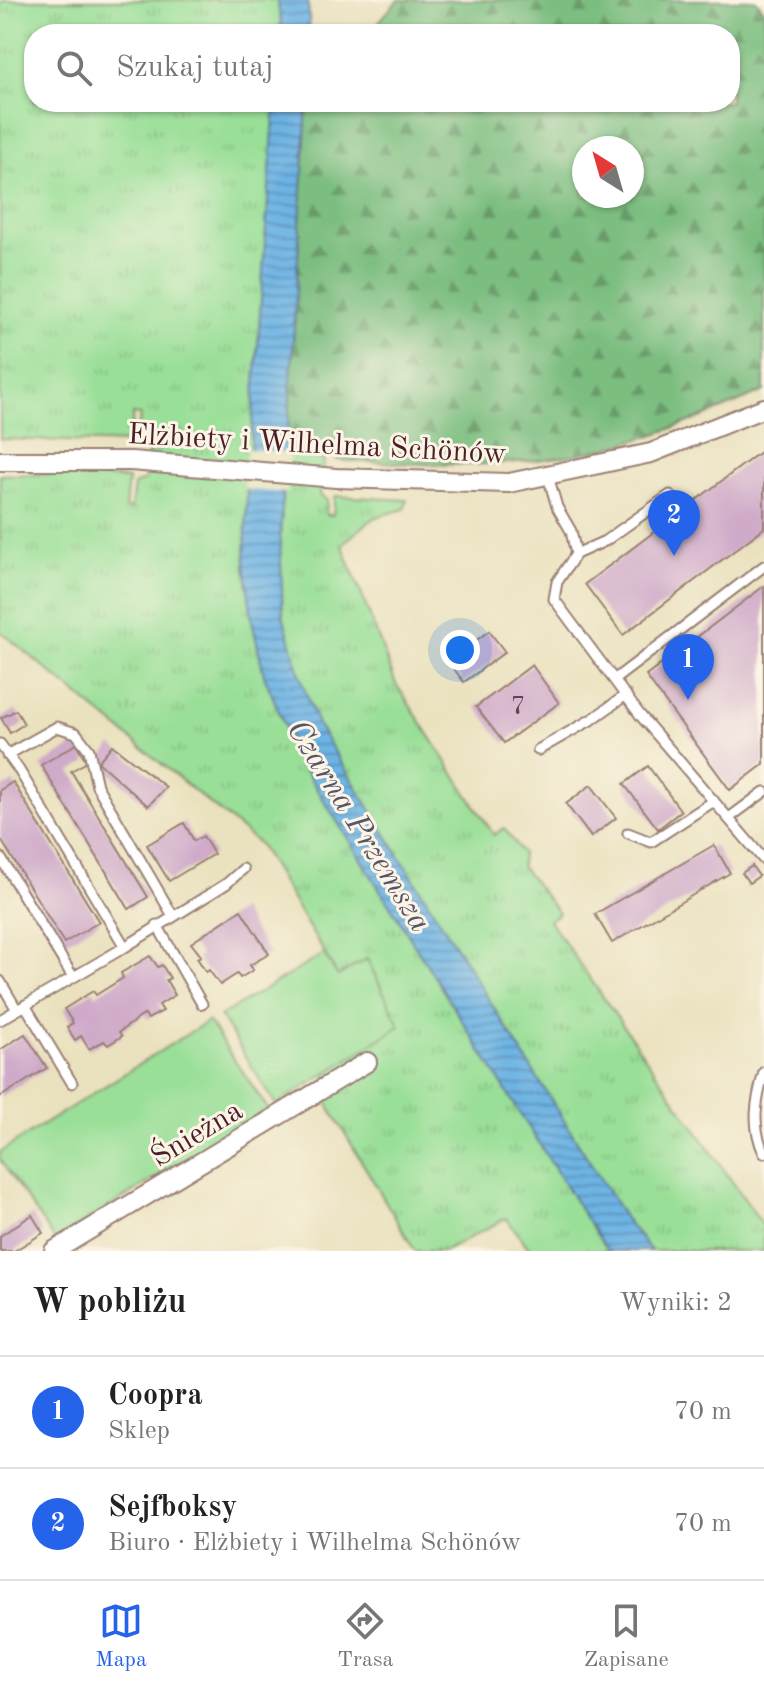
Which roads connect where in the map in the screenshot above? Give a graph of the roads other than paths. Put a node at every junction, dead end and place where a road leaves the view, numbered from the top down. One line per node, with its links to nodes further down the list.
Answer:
1 (764, 408): 3 (street, Elżbiety i Wilhelma Schönów)
2 (0, 461): 3 (street, Elżbiety i Wilhelma Schönów)
3 (548, 476): 5 (lane)
4 (670, 495): 5 (lane)
5 (576, 554): 7 (lane)
6 (764, 566): 7 (lane)
7 (615, 679): 8 (lane)
8 (626, 695): 10 (lane); 13 (lane)
9 (0, 744): 11 (lane)
10 (538, 750)
11 (7, 755): 19 (lane); 21 (lane)
12 (764, 792): 14 (lane)
13 (714, 801): 14 (lane); 15 (lane)
14 (729, 818): 17 (lane)
15 (628, 833)
16 (0, 857): 22 (lane)
17 (764, 860)
18 (243, 869): 19 (lane)
19 (173, 916): 20 (lane)
20 (157, 925): 21 (lane); 24 (lane)
21 (125, 947): 22 (lane)
22 (73, 977): 25 (lane)
23 (0, 981): 25 (lane)
24 (202, 1004)
25 (21, 1008): 26 (lane); 29 (lane)
26 (0, 1020)
27 (367, 1062): 31 (street, Śnieżna)
28 (764, 1072): 30 (lane)
29 (72, 1083)
30 (764, 1153)
31 (54, 1251)

